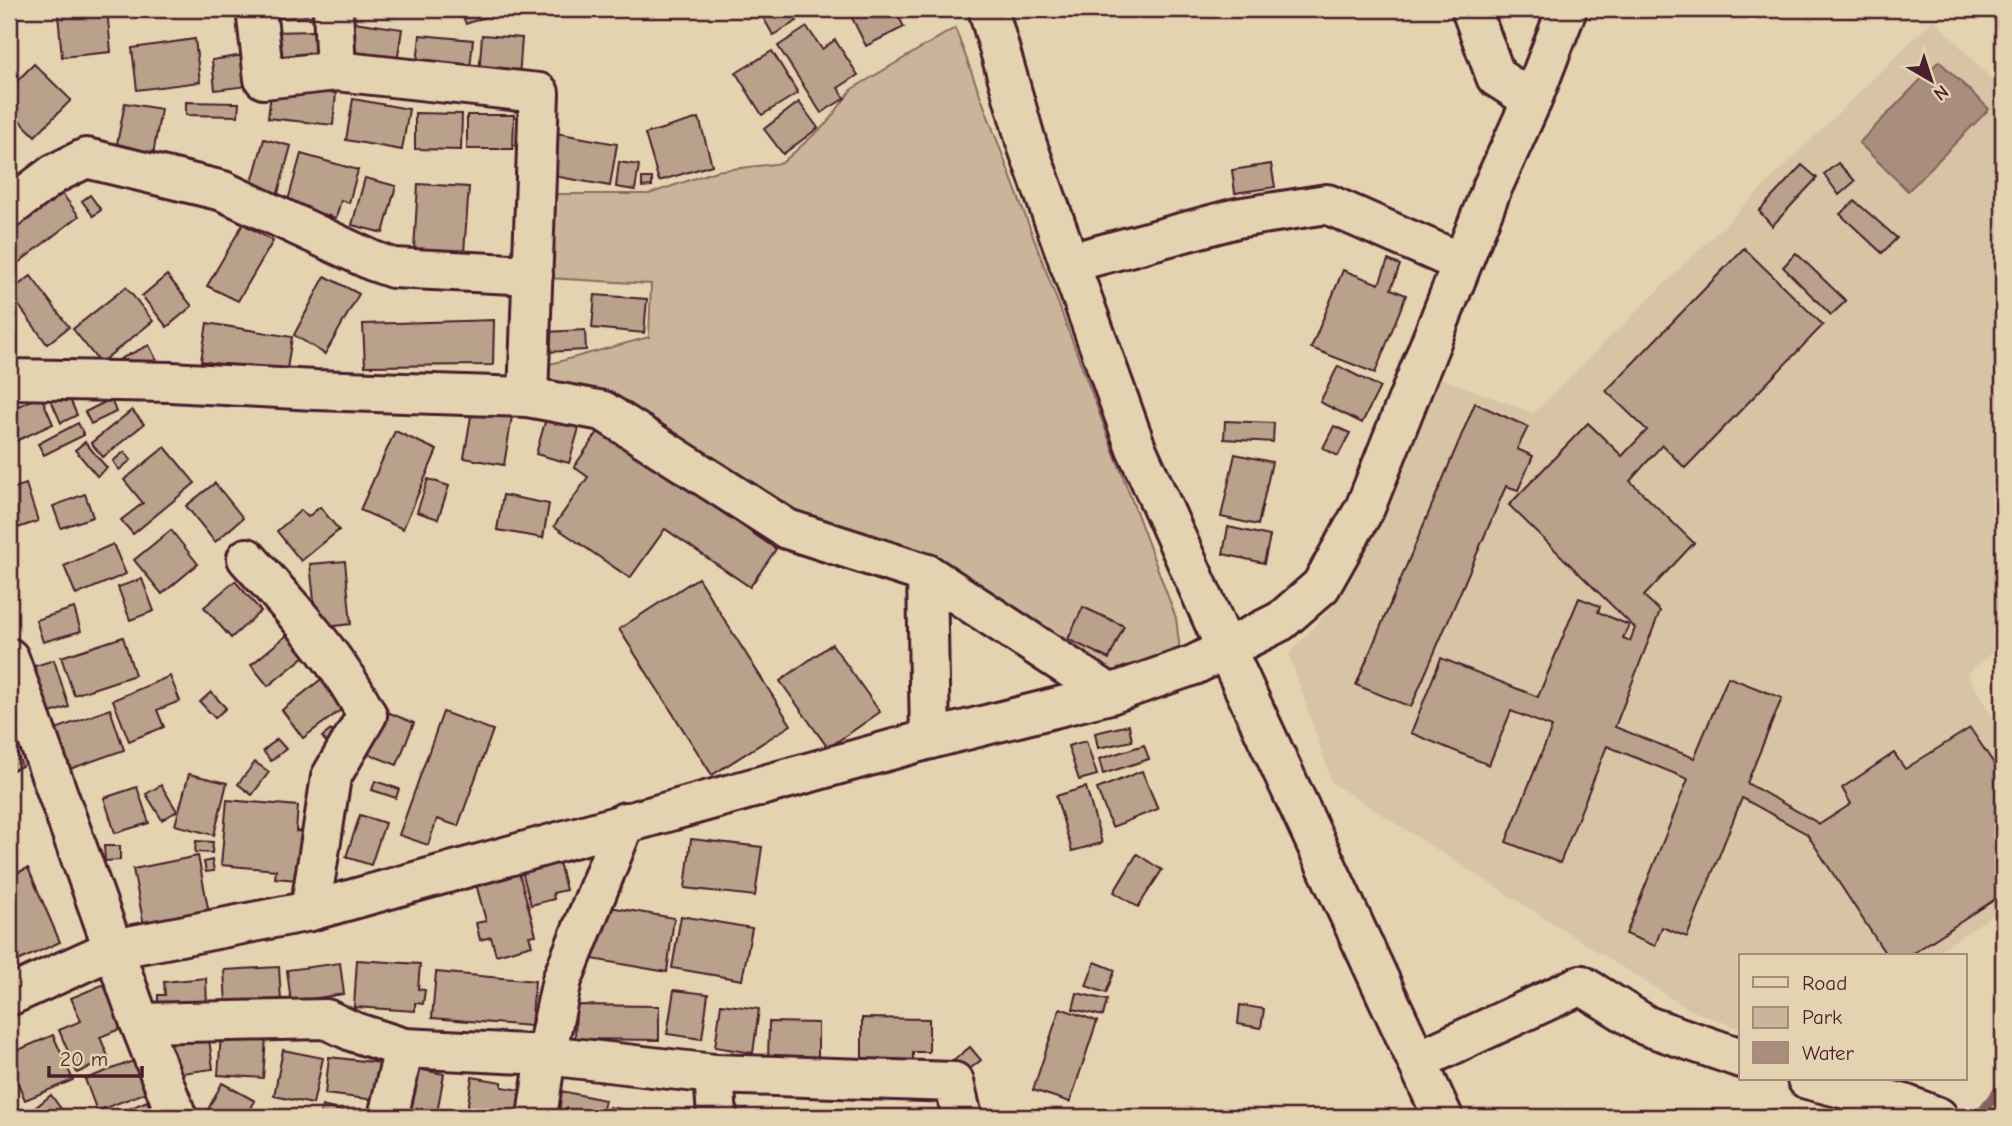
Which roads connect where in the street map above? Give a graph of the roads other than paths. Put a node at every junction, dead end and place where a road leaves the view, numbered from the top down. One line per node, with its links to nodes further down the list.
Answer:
1 (256, 9): 6 (street)
2 (333, 9): 6 (street)
3 (988, 9): 9 (street)
4 (1471, 9): 7 (street)
5 (1567, 9): 7 (street)
6 (335, 71): 11 (street)
7 (1532, 100): 10 (street)
8 (9, 208): 11 (street)
9 (1069, 263): 10 (street); 16 (street)
10 (1462, 263): 16 (street)
11 (533, 275): 13 (street)
12 (9, 379): 13 (street)
13 (528, 397): 15 (street)
14 (247, 558): 21 (street)
15 (927, 574): 18 (street); 19 (street)
16 (1226, 649): 18 (street); 28 (street)
17 (9, 659): 22 (street)
18 (1110, 694): 19 (street)
19 (930, 738): 20 (street)
20 (625, 822): 21 (street); 26 (street)
21 (310, 911): 22 (street)
22 (113, 949): 23 (street); 24 (street)
23 (9, 996)
24 (140, 1023): 25 (street); 31 (street)
25 (404, 1048): 26 (street); 32 (street)
26 (546, 1055): 29 (street); 33 (street)
27 (1739, 1057): 28 (street)
28 (1417, 1061): 36 (street)
29 (714, 1074): 34 (street); 35 (street)
30 (1811, 1080): 37 (street)
31 (177, 1117)
32 (388, 1117)
33 (537, 1117)
34 (717, 1117)
35 (962, 1117)
36 (1443, 1117)
37 (1938, 1117)

